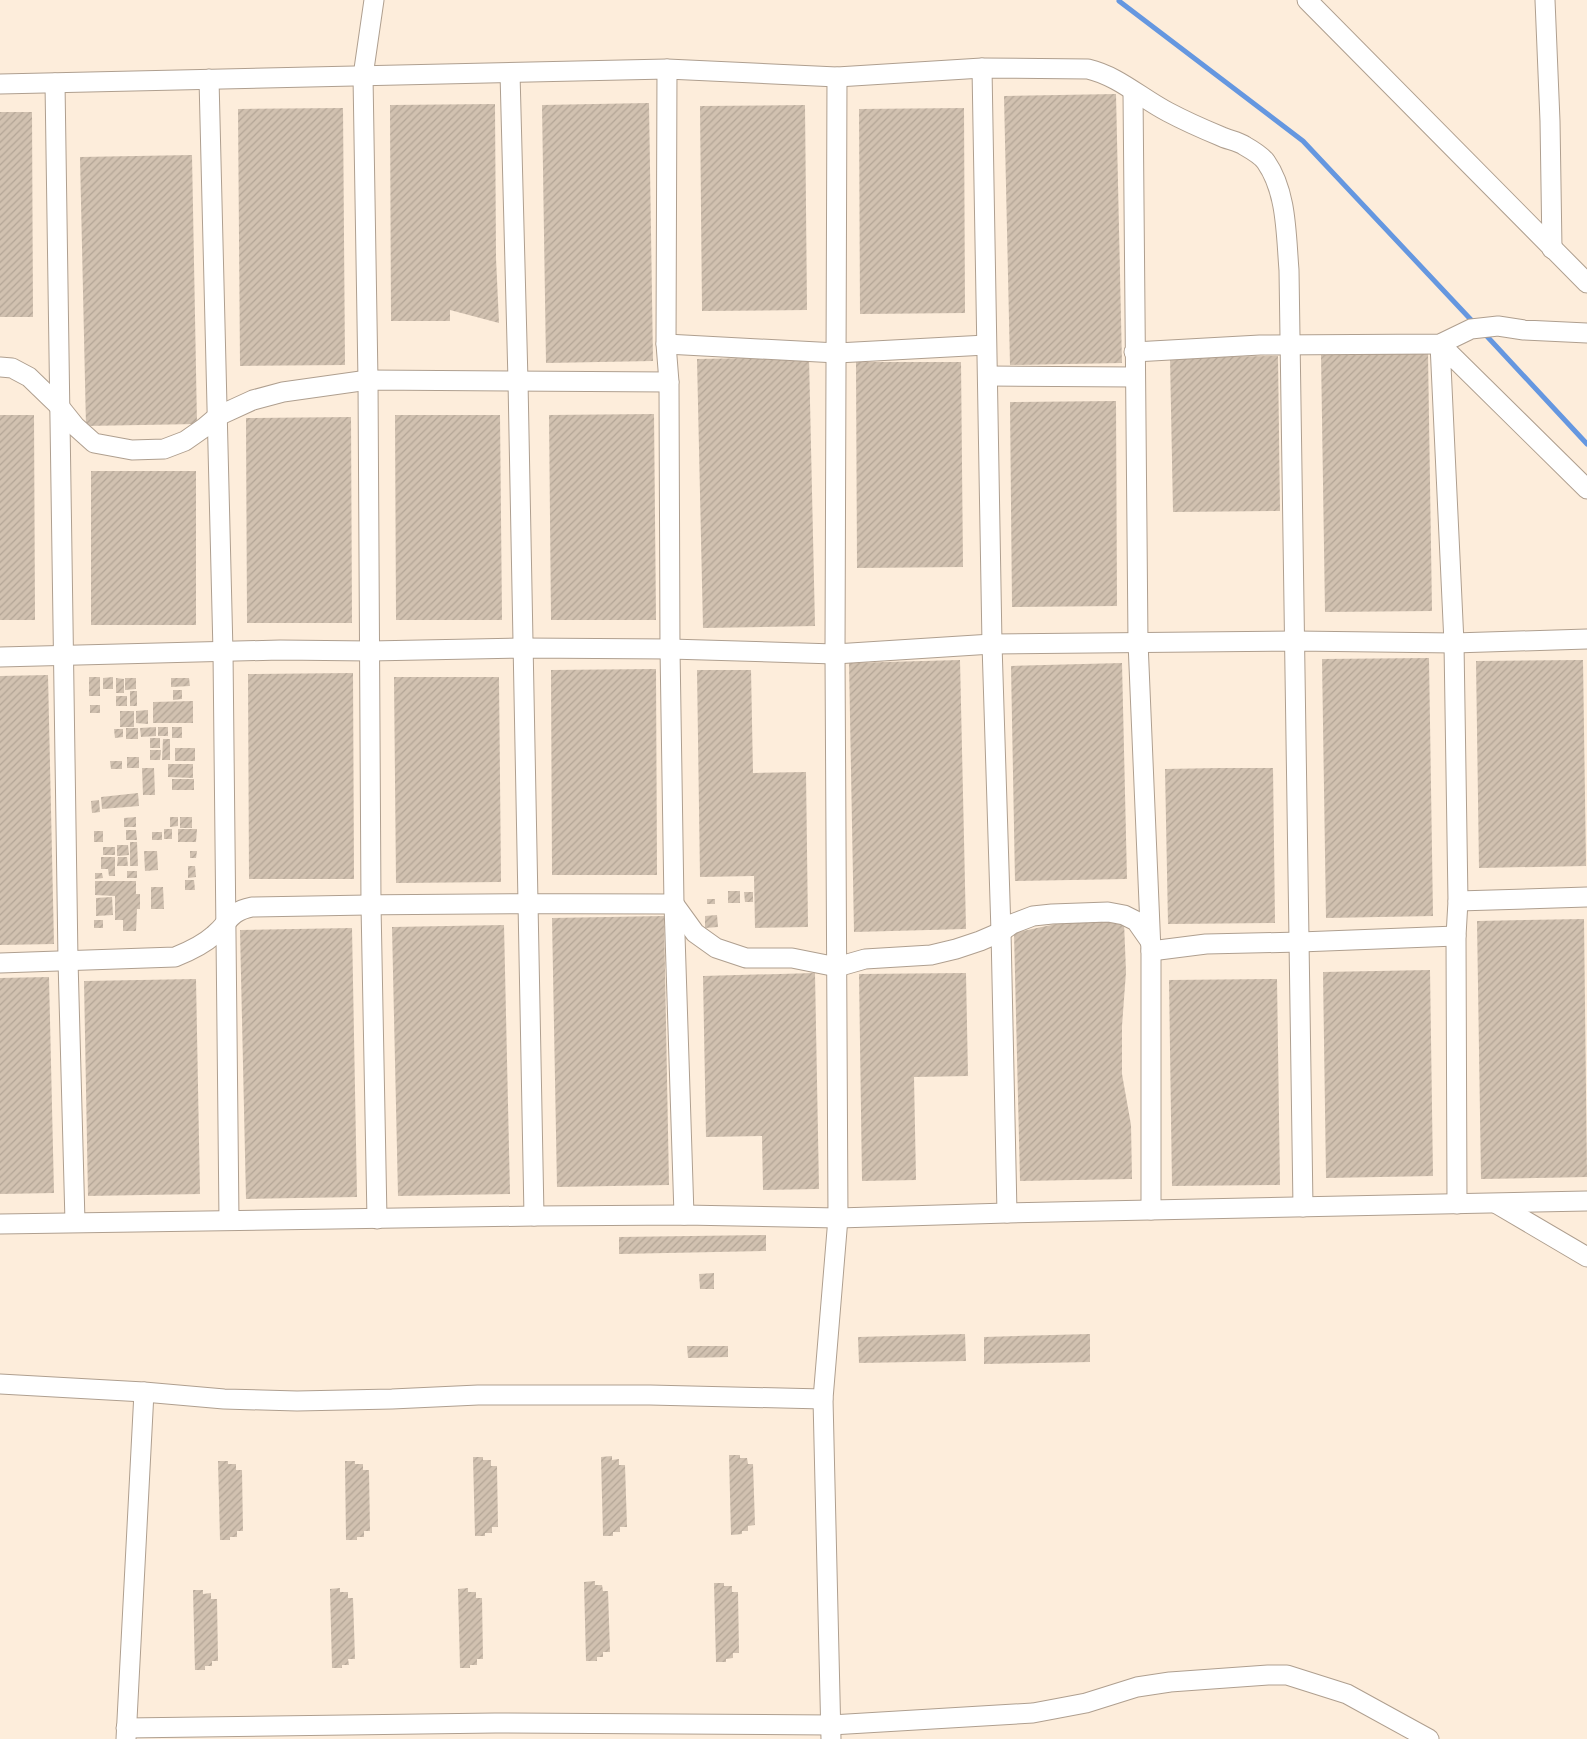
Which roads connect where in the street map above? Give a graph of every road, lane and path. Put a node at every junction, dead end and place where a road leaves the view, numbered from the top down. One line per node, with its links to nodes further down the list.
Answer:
1 (374, 0): 7 (street)
2 (1307, 0): 13 (street)
3 (1546, 0): 13 (street)
4 (982, 68): 8 (street); 12 (street); 18 (street)
5 (667, 69): 6 (street); 8 (street); 16 (street)
6 (510, 73): 7 (street); 26 (street)
7 (363, 76): 9 (street); 25 (street)
8 (837, 77): 21 (street)
9 (209, 79): 10 (street); 29 (street)
10 (55, 83): 11 (street); 28 (street)
11 (0, 84)
12 (1133, 92): 19 (street); 20 (street)
13 (1552, 249): 14 (street)
14 (1587, 283)
15 (1587, 333): 17 (street)
16 (666, 344): 21 (street); 27 (street)
17 (1440, 344): 19 (street); 30 (street); 34 (street)
18 (986, 345): 21 (street); 23 (street)
19 (1290, 345): 20 (street); 32 (street)
20 (1134, 352): 24 (street)
21 (837, 353): 40 (street)
22 (0, 367): 28 (street)
23 (988, 376): 24 (street); 35 (street)
24 (1134, 377): 33 (street)
25 (368, 380): 26 (street); 29 (street); 38 (street)
26 (518, 381): 27 (street); 36 (street)
27 (669, 382): 37 (street)
28 (59, 406): 29 (street); 42 (street)
29 (218, 416): 39 (street)
30 (1587, 489)
31 (1587, 639): 34 (street)
32 (1296, 641): 33 (street); 34 (street); 51 (street)
33 (1138, 642): 35 (street); 52 (street)
34 (1454, 643): 44 (street)
35 (992, 644): 40 (street); 49 (street)
36 (523, 648): 37 (street); 38 (street); 45 (street)
37 (670, 649): 40 (street); 47 (street)
38 (370, 651): 39 (street); 46 (street)
39 (223, 652): 42 (street); 48 (street)
40 (835, 654): 55 (street)
41 (0, 657): 42 (street)
42 (63, 657): 53 (street)
43 (1587, 897): 44 (street)
44 (1458, 901): 50 (street)
45 (529, 903): 46 (street); 47 (street); 63 (street)
46 (371, 904): 48 (street); 65 (street)
47 (674, 904): 55 (street); 62 (street)
48 (226, 921): 53 (street); 66 (street)
49 (1001, 932): 52 (street); 55 (street); 61 (street)
50 (1456, 936): 51 (street); 58 (street)
51 (1300, 942): 52 (street); 59 (street)
52 (1151, 946): 60 (street)
53 (68, 960): 54 (street); 67 (street)
54 (0, 962)
55 (837, 967): 64 (street)
56 (1587, 1201): 57 (street)
57 (1496, 1203): 58 (street); 69 (street)
58 (1458, 1204): 59 (street)
59 (1303, 1207): 60 (street)
60 (1151, 1210): 61 (street)
61 (1007, 1213): 64 (street)
62 (684, 1215): 63 (street); 64 (street)
63 (534, 1216): 65 (street)
64 (838, 1218): 72 (street)
65 (377, 1219): 66 (street)
66 (229, 1220): 67 (street)
67 (75, 1222): 68 (street)
68 (0, 1224)
69 (1587, 1257)
70 (0, 1384): 71 (street)
71 (144, 1392): 72 (street); 76 (street)
72 (823, 1399): 75 (street)
73 (495, 1731): 74 (street); 75 (street)
74 (279, 1732): 76 (street)
75 (831, 1732): 77 (street)
76 (126, 1734)
77 (1429, 1739)

